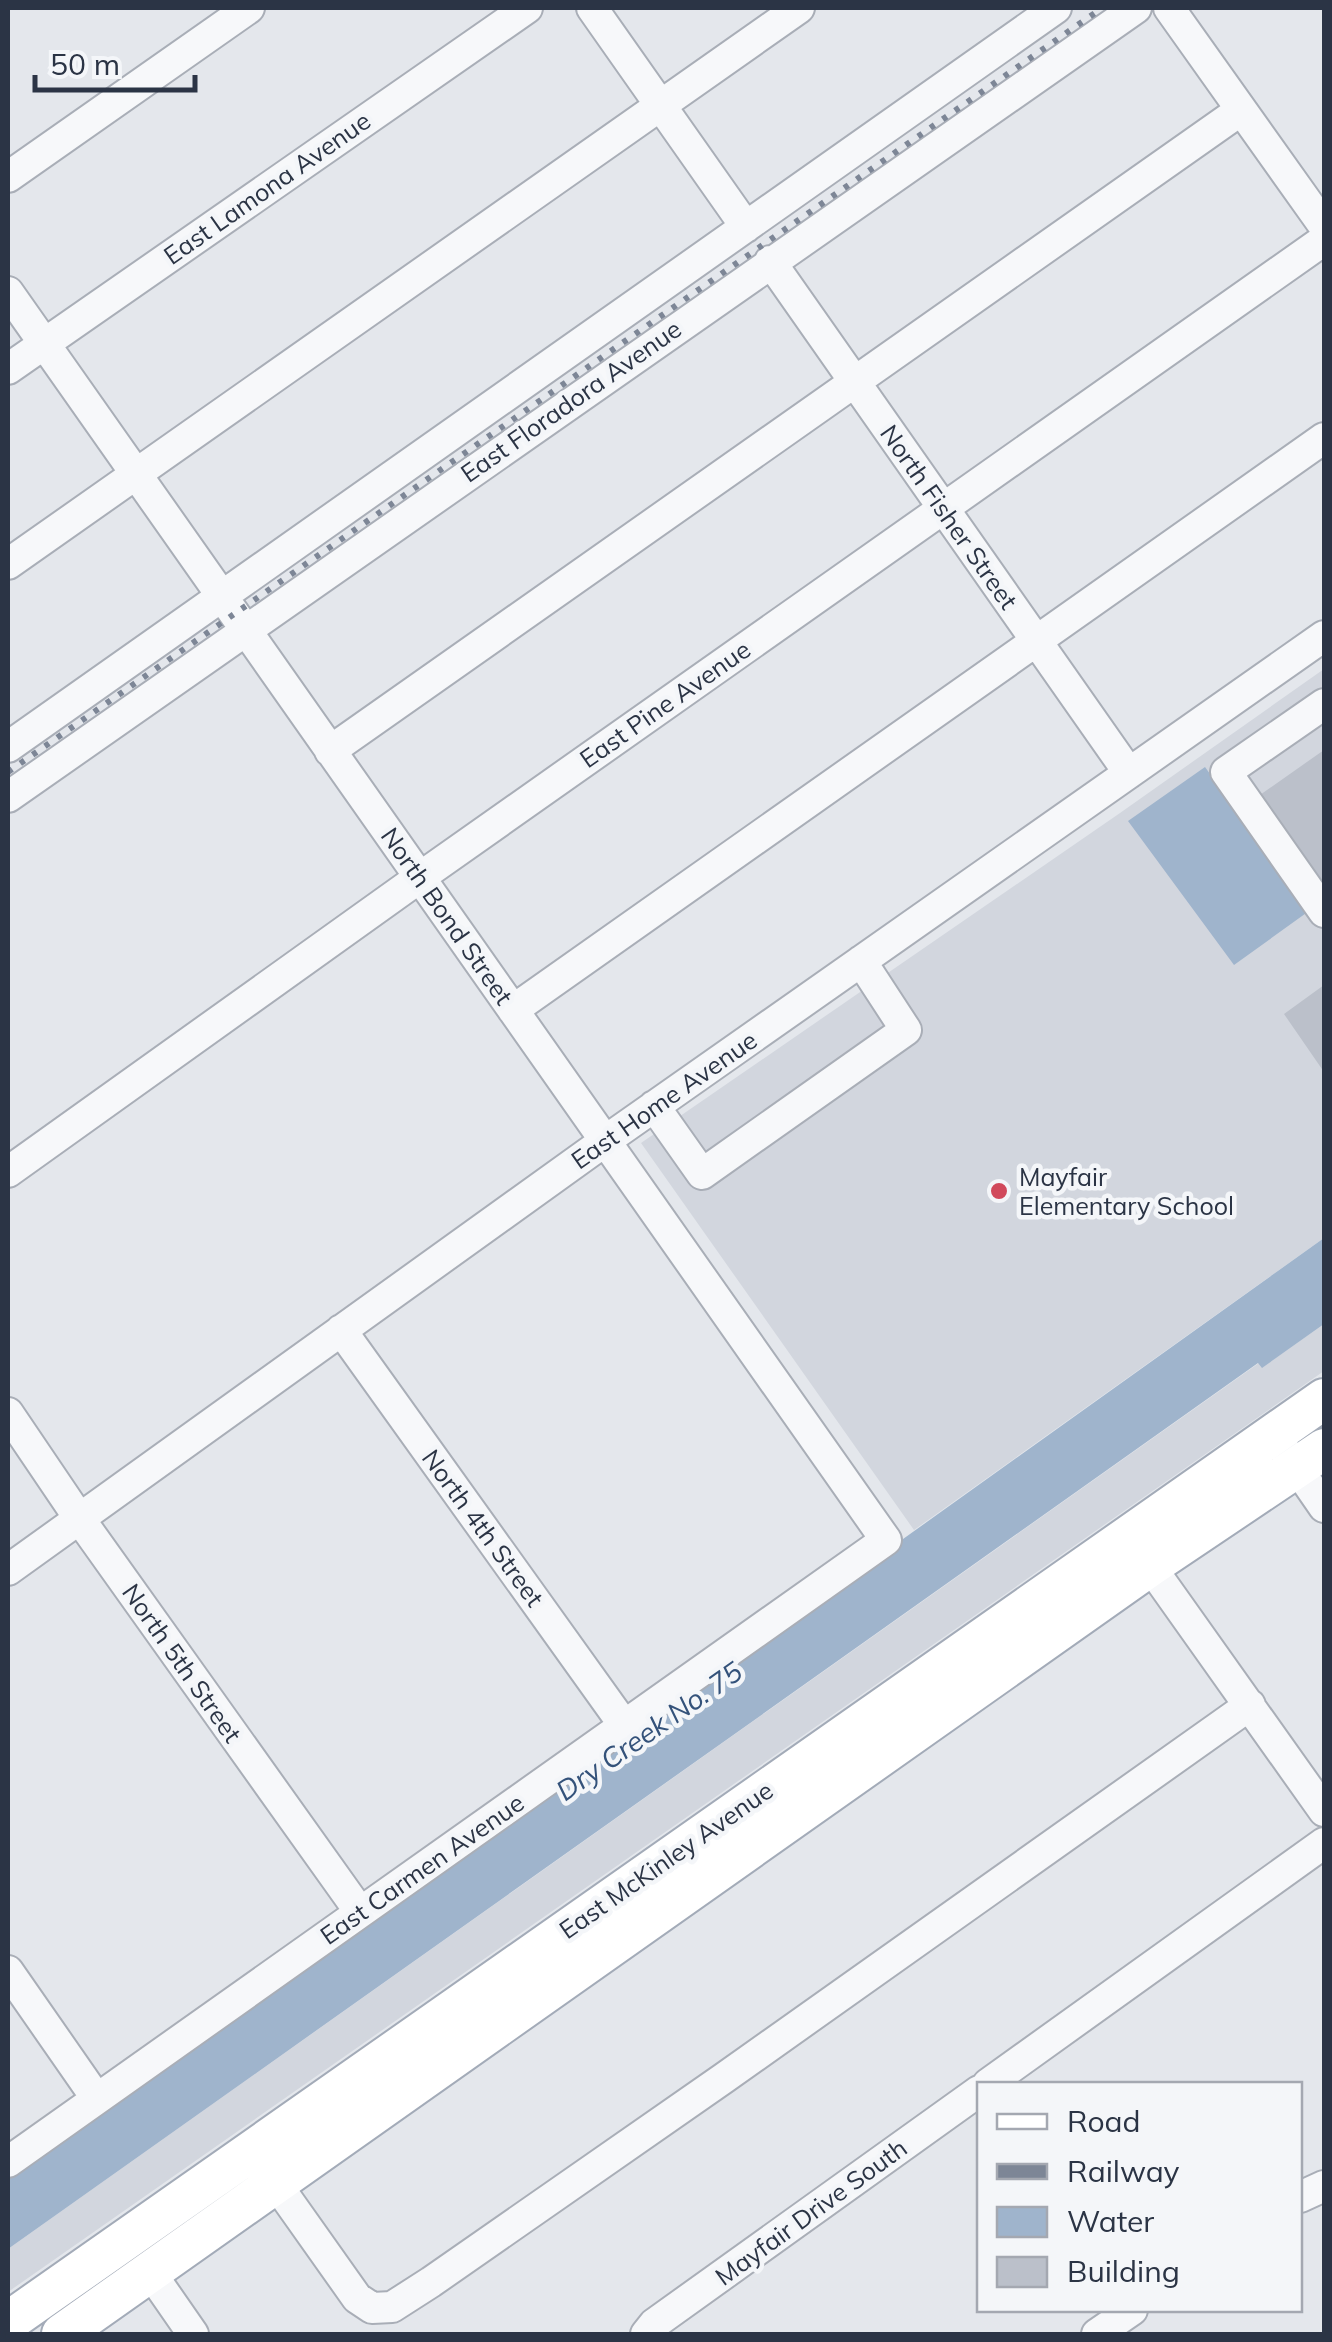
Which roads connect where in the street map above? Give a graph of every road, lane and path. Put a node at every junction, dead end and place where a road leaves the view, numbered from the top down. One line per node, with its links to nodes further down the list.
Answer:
1 (249, 8): 10 (street)
2 (527, 8): 16 (street, East Lamona Avenue)
3 (592, 8): 8 (street)
4 (799, 8): 8 (street)
5 (1056, 8): 12 (street, East Floradora Avenue)
6 (1136, 8): 14 (street, East Floradora Avenue)
7 (1169, 8): 9 (street)
8 (660, 105): 12 (street); 20 (street)
9 (1242, 110): 11 (street); 18 (street)
10 (8, 177)
11 (1324, 226)
12 (746, 227): 23 (street, East Floradora Avenue)
13 (1324, 240): 21 (street, East Pine Avenue)
14 (770, 261): 18 (street, North Fisher Street); 24 (street, East Floradora Avenue)
15 (8, 292): 16 (street, North Bond Street)
16 (44, 344): 17 (street, East Lamona Avenue); 20 (street, North Bond Street)
17 (8, 369)
18 (854, 382): 21 (street, North Fisher Street); 29 (street)
19 (1324, 438): 26 (street)
20 (136, 474): 22 (street); 23 (street, North Bond Street)
21 (943, 508): 26 (street, North Fisher Street); 32 (street, East Pine Avenue)
22 (8, 564)
23 (222, 596): 24 (street, North Bond Street); 28 (street, East Floradora Avenue)
24 (245, 630): 29 (street, North Bond Street); 31 (street, East Floradora Avenue)
25 (1324, 636): 30 (street, East Home Avenue)
26 (1036, 641): 30 (street, North Fisher Street); 35 (street)
27 (1324, 704): 33 (street)
28 (8, 746)
29 (330, 751): 32 (street, North Bond Street)
30 (1129, 773): 34 (street, East Home Avenue)
31 (8, 796)
32 (420, 878): 35 (street, North Bond Street); 38 (street, East Pine Avenue)
33 (1324, 912)
34 (861, 961): 36 (street, East Home Avenue); 36 (street)
35 (513, 1010): 37 (street, North Bond Street)
36 (654, 1106): 37 (street, East Home Avenue)
37 (604, 1141): 39 (street, East Home Avenue); 46 (street, North Bond Street)
38 (8, 1172)
39 (341, 1330): 45 (street, East Home Avenue); 50 (street, North 4th Street)
40 (1324, 1399): 42 (main road, East McKinley Avenue)
41 (8, 1412): 45 (street, North 5th Street)
42 (1274, 1434): 43 (street); 55 (main road, East McKinley Avenue)
43 (1311, 1459): 44 (street); 47 (main road, East McKinley Avenue)
44 (1324, 1507)
45 (79, 1518): 48 (street, East Home Avenue); 53 (street, North 5th Street)
46 (886, 1540): 50 (street, East Carmen Avenue)
47 (1150, 1566): 49 (street); 60 (main road, East McKinley Avenue)
48 (8, 1570)
49 (1250, 1706): 51 (street); 60 (street)
50 (624, 1726): 53 (street, East Carmen Avenue)
51 (1324, 1811)
52 (1324, 1843): 56 (street)
53 (360, 1912): 58 (street, East Carmen Avenue)
54 (8, 1971): 58 (street)
55 (349, 2082): 61 (main road); 63 (main road, East McKinley Avenue)
56 (991, 2082)
57 (977, 2093): 66 (street, Mayfair Drive South)
58 (97, 2099): 59 (street, East Carmen Avenue)
59 (8, 2162)
60 (276, 2184): 61 (main road, East McKinley Avenue)
61 (150, 2272): 64 (main road, East McKinley Avenue); 65 (street)
62 (1129, 2312): 67 (street)
63 (8, 2322)
64 (62, 2334)
65 (193, 2334)
66 (646, 2334)
67 (1096, 2334)

